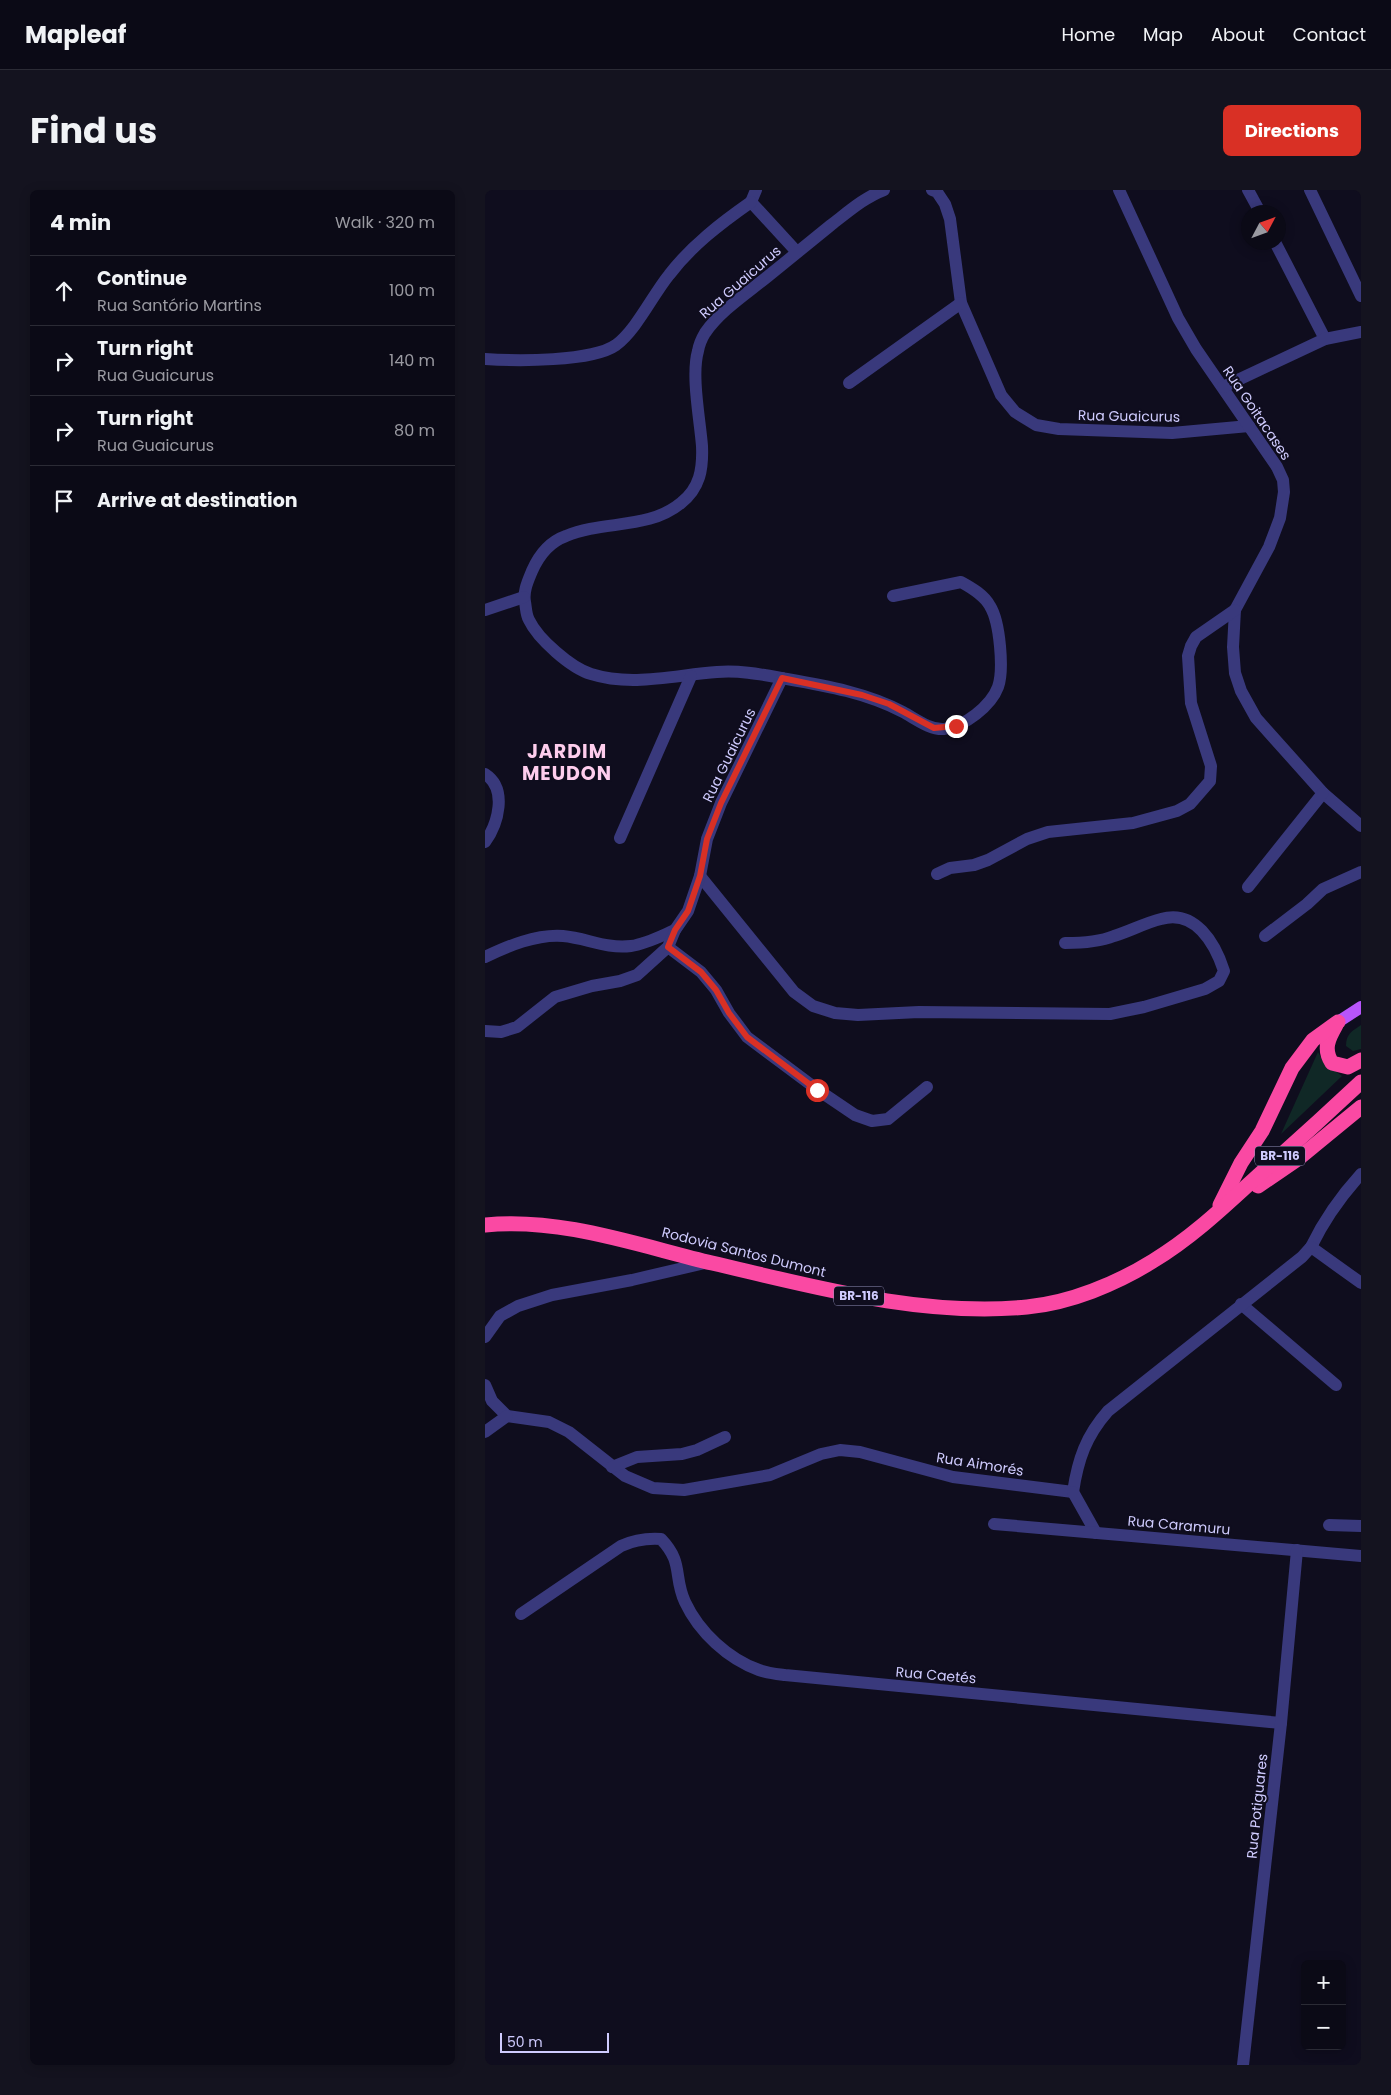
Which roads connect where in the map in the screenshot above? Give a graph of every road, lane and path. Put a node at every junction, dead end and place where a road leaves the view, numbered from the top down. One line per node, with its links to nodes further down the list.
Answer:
1 (884, 190): 9 (street, Rua Guaicurus)
2 (932, 190): 11 (street, Rua Guaicurus)
3 (1119, 190): 16 (street, Rua Goitacases)
4 (1248, 190): 7 (street)
5 (1310, 190): 10 (street)
6 (753, 196): 9 (street); 14 (street)
7 (1256, 205)
8 (1279, 250): 13 (street)
9 (797, 252): 19 (street, Rua Guaicurus)
10 (1361, 296)
11 (961, 303): 15 (street); 17 (street, Rua Guaicurus)
12 (1361, 332): 13 (street)
13 (1325, 339): 16 (street)
14 (485, 359)
15 (849, 383)
16 (1223, 387): 17 (street, Rua Goitacases)
17 (1249, 426): 21 (street, Rua Goitacases)
18 (893, 596): 23 (street)
19 (524, 597): 20 (street); 22 (street)
20 (485, 610)
21 (1235, 610): 25 (street, Rua Goitacases); 30 (street)
22 (691, 676): 23 (street); 27 (street)
23 (782, 678): 31 (street, Rua Guaicurus)
24 (485, 774): 28 (street)
25 (1323, 793): 26 (street, Rua Goitacases); 32 (street)
26 (1361, 826)
27 (620, 838)
28 (485, 842)
29 (1361, 872): 34 (street)
30 (937, 874)
31 (700, 876): 33 (street, Rua Guaicurus); 35 (street)
32 (1249, 887)
33 (675, 930): 36 (street, Rua Guaicurus); 37 (street)
34 (1265, 936)
35 (1065, 943)
36 (668, 947): 40 (street); 43 (street)
37 (485, 958)
38 (1361, 1007): 39 (main road)
39 (1338, 1022): 41 (highway); 46 (highway)
40 (485, 1031)
41 (1361, 1060)
42 (1361, 1082): 46 (highway, Rodovia Santos Dumont / BR-116)
43 (927, 1087)
44 (1361, 1107): 46 (highway)
45 (1361, 1174): 48 (street)
46 (1215, 1214): 49 (highway, Rodovia Santos Dumont / BR-116)
47 (486, 1226): 49 (highway, Rodovia Santos Dumont / BR-116)
48 (1311, 1247): 50 (street); 51 (street)
49 (709, 1262): 52 (street)
50 (1361, 1283)
51 (1241, 1304): 54 (street); 59 (street)
52 (485, 1337)
53 (485, 1385): 55 (street)
54 (1336, 1386)
55 (507, 1416): 56 (street); 58 (street, Rua Aimorés)
56 (485, 1432)
57 (725, 1437): 58 (street)
58 (612, 1467): 59 (street, Rua Aimorés)
59 (1073, 1492): 63 (street)
60 (994, 1524): 63 (street, Rua Caramuru)
61 (1329, 1525): 62 (street)
62 (1361, 1526)
63 (1096, 1533): 64 (street, Rua Caramuru)
64 (1297, 1550): 65 (street, Rua Caramuru); 67 (street, Rua Potiguares)
65 (1361, 1556)
66 (521, 1614): 67 (street, Rua Caetés)
67 (1281, 1723): 68 (street, Rua Potiguares)
68 (1243, 2065)

